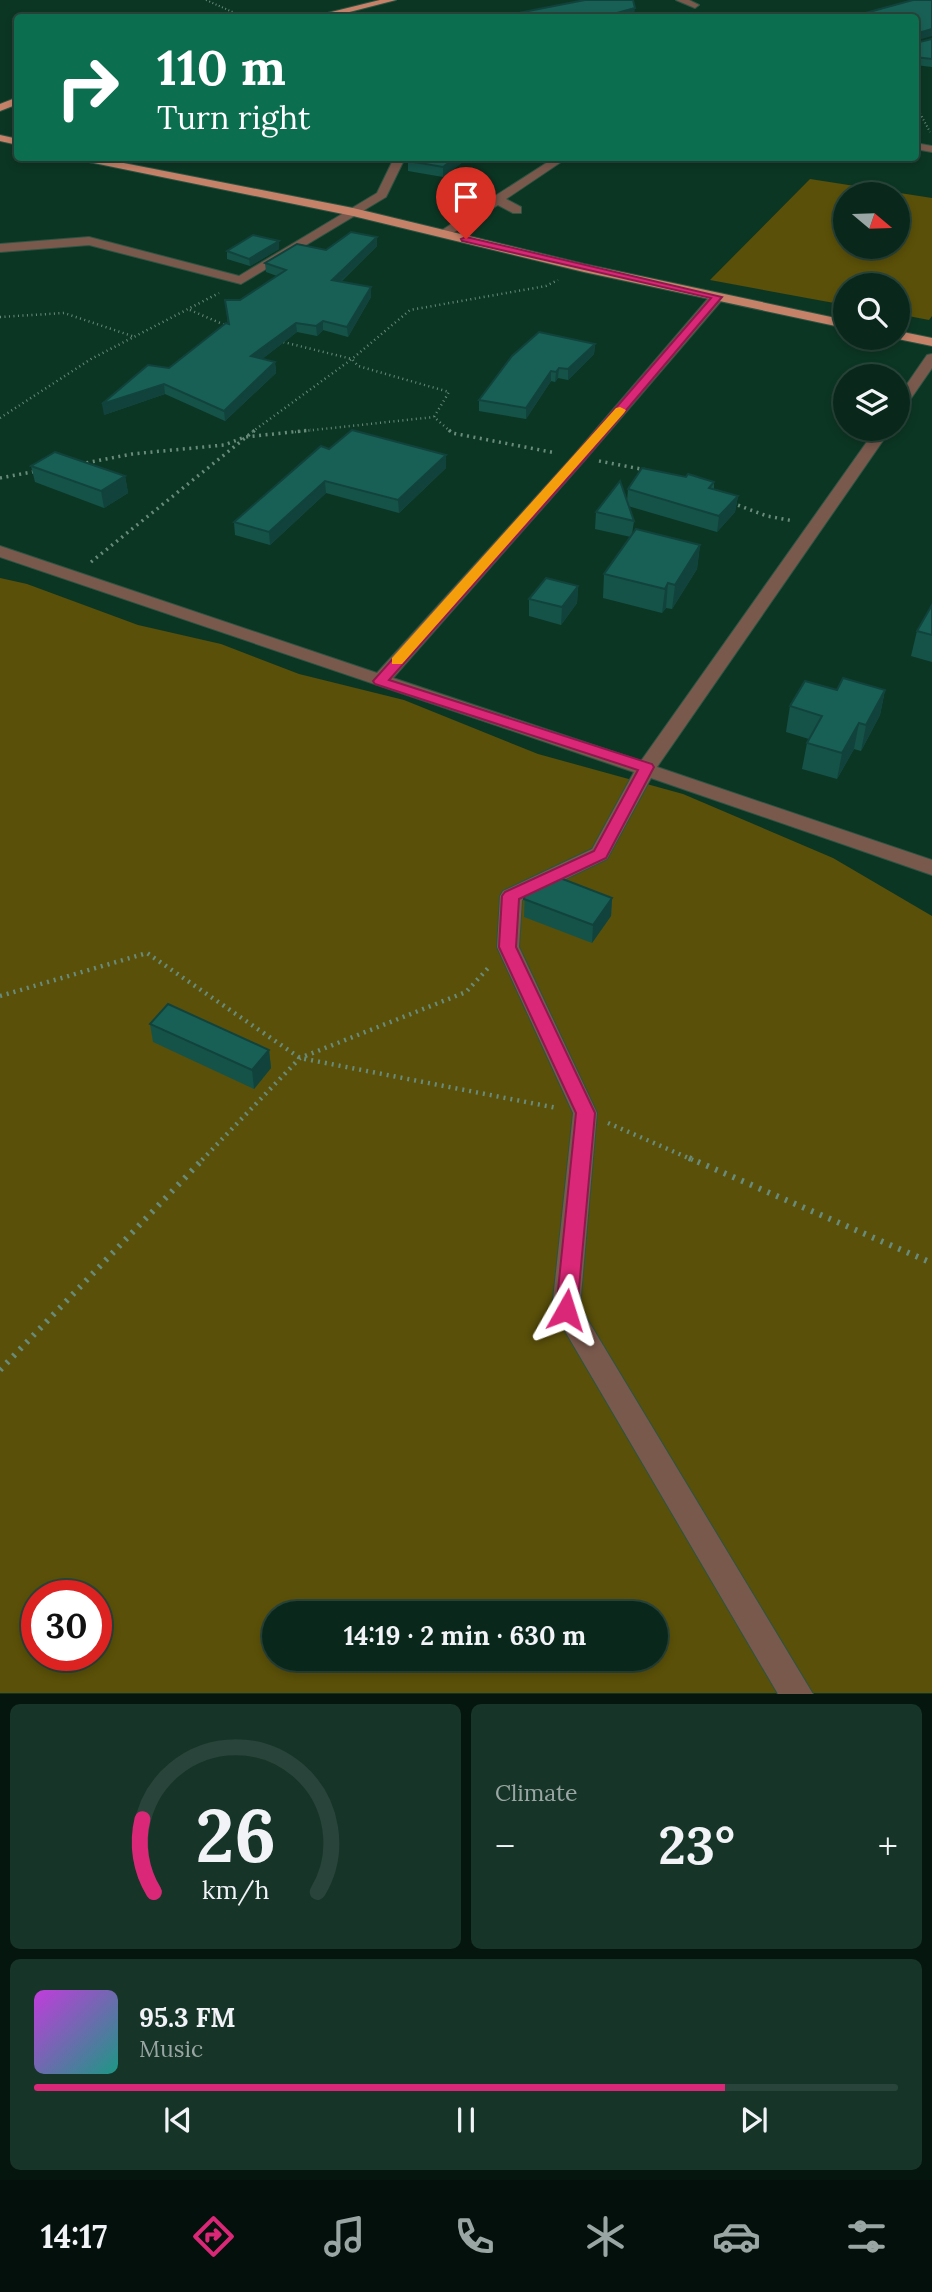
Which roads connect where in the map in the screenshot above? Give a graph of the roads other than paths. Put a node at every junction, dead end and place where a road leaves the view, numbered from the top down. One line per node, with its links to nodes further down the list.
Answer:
1 (392, 0): 4 (main road)
2 (680, 0): 3 (street)
3 (695, 5)
4 (329, 14)
5 (99, 161): 16 (main road)
6 (398, 161): 10 (street)
7 (398, 161): 11 (street)
8 (556, 161): 14 (street)
9 (388, 184): 13 (street)
10 (388, 184)
11 (388, 184)
12 (388, 184): 16 (street)
13 (384, 193)
14 (493, 201): 15 (street); 17 (street)
15 (517, 209)
16 (353, 212): 17 (main road); 18 (street)
17 (442, 234): 19 (main road)
18 (0, 248)
19 (717, 297): 20 (main road); 27 (street)
20 (833, 321)
21 (910, 337): 22 (main road)
22 (932, 342)
23 (932, 358): 24 (street)
24 (910, 390)
25 (875, 441): 28 (street)
26 (0, 551): 27 (street)
27 (380, 681): 28 (street)
28 (646, 767): 29 (street); 30 (street)
29 (932, 868)
30 (797, 1693)

